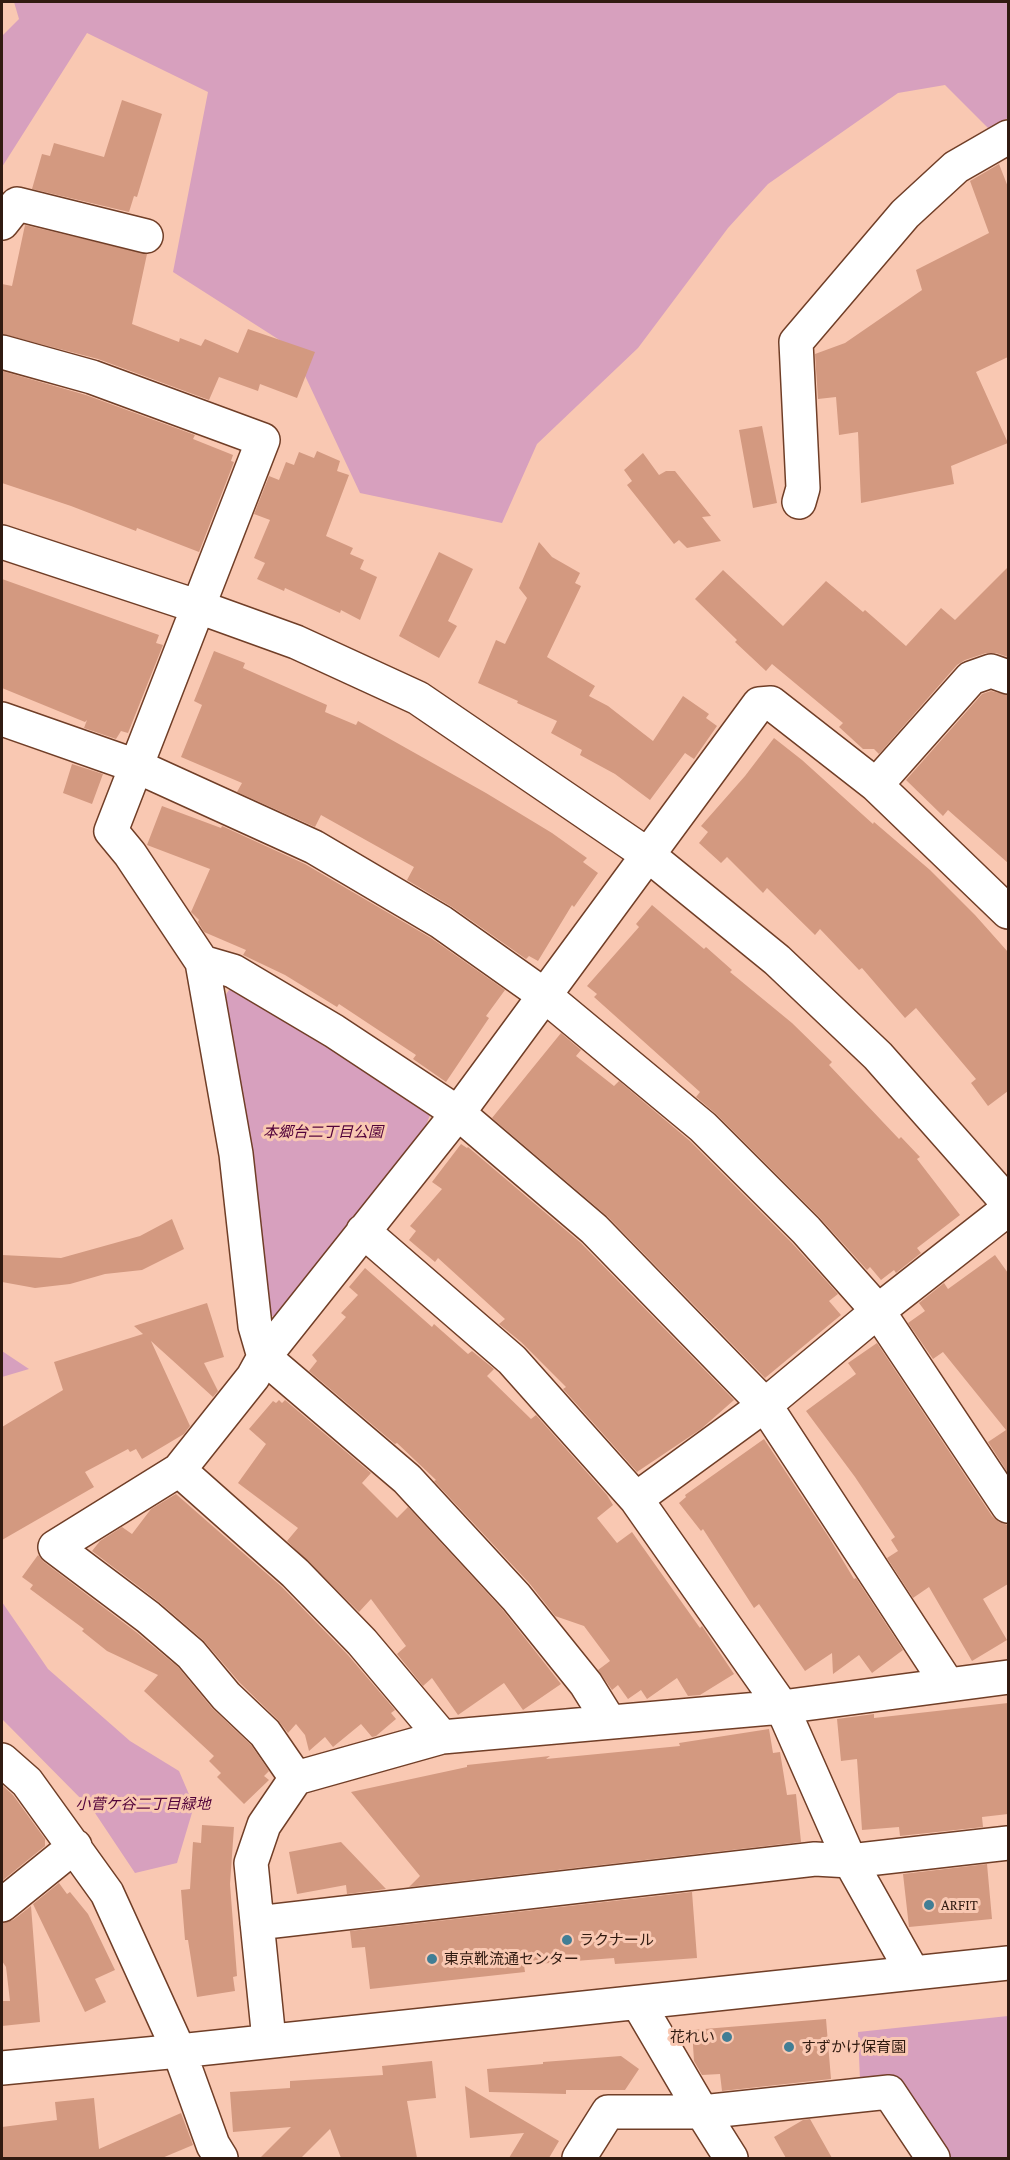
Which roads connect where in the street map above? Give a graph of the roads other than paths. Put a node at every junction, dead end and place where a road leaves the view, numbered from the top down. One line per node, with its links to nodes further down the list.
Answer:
1 (1008, 137): 5 (street)
2 (2, 223): 3 (street)
3 (146, 236)
4 (2, 352): 7 (street)
5 (798, 502)
6 (2, 542): 7 (street)
7 (199, 607): 10 (street); 12 (street)
8 (1008, 677): 11 (street)
9 (2, 719): 10 (street)
10 (136, 766): 14 (street); 15 (street)
11 (876, 785): 12 (street); 13 (street)
12 (648, 855): 15 (street); 17 (street)
13 (1008, 912)
14 (202, 962): 16 (street); 21 (street)
15 (544, 995): 16 (street); 20 (street)
16 (458, 1113): 19 (street); 22 (street)
17 (1008, 1203)
18 (1008, 1209): 20 (street)
19 (363, 1231): 21 (street); 24 (street)
20 (878, 1311): 22 (street); 25 (street)
21 (264, 1357): 23 (street); 29 (street)
22 (765, 1405): 24 (street); 27 (street)
23 (179, 1470): 30 (street); 32 (street)
24 (636, 1499): 28 (street)
25 (1008, 1506)
26 (1008, 1677): 27 (street)
27 (948, 1685): 28 (street)
28 (782, 1707): 29 (street); 35 (street)
29 (609, 1721): 30 (street)
30 (442, 1737): 32 (street)
31 (2, 1760): 34 (street)
32 (296, 1778): 37 (street)
33 (1008, 1843): 35 (street)
34 (75, 1846): 36 (street); 42 (street)
35 (850, 1861): 37 (street); 39 (street)
36 (2, 1905)
37 (257, 1923): 41 (street)
38 (1008, 1963): 39 (street)
39 (913, 1972): 40 (street)
40 (638, 2003): 41 (street); 44 (street)
41 (269, 2040): 42 (street)
42 (179, 2051): 43 (street); 45 (street)
43 (2, 2068)
44 (702, 2112): 46 (street); 47 (street); 48 (street)
45 (221, 2158)
46 (579, 2158)
47 (731, 2158)
48 (933, 2158)

